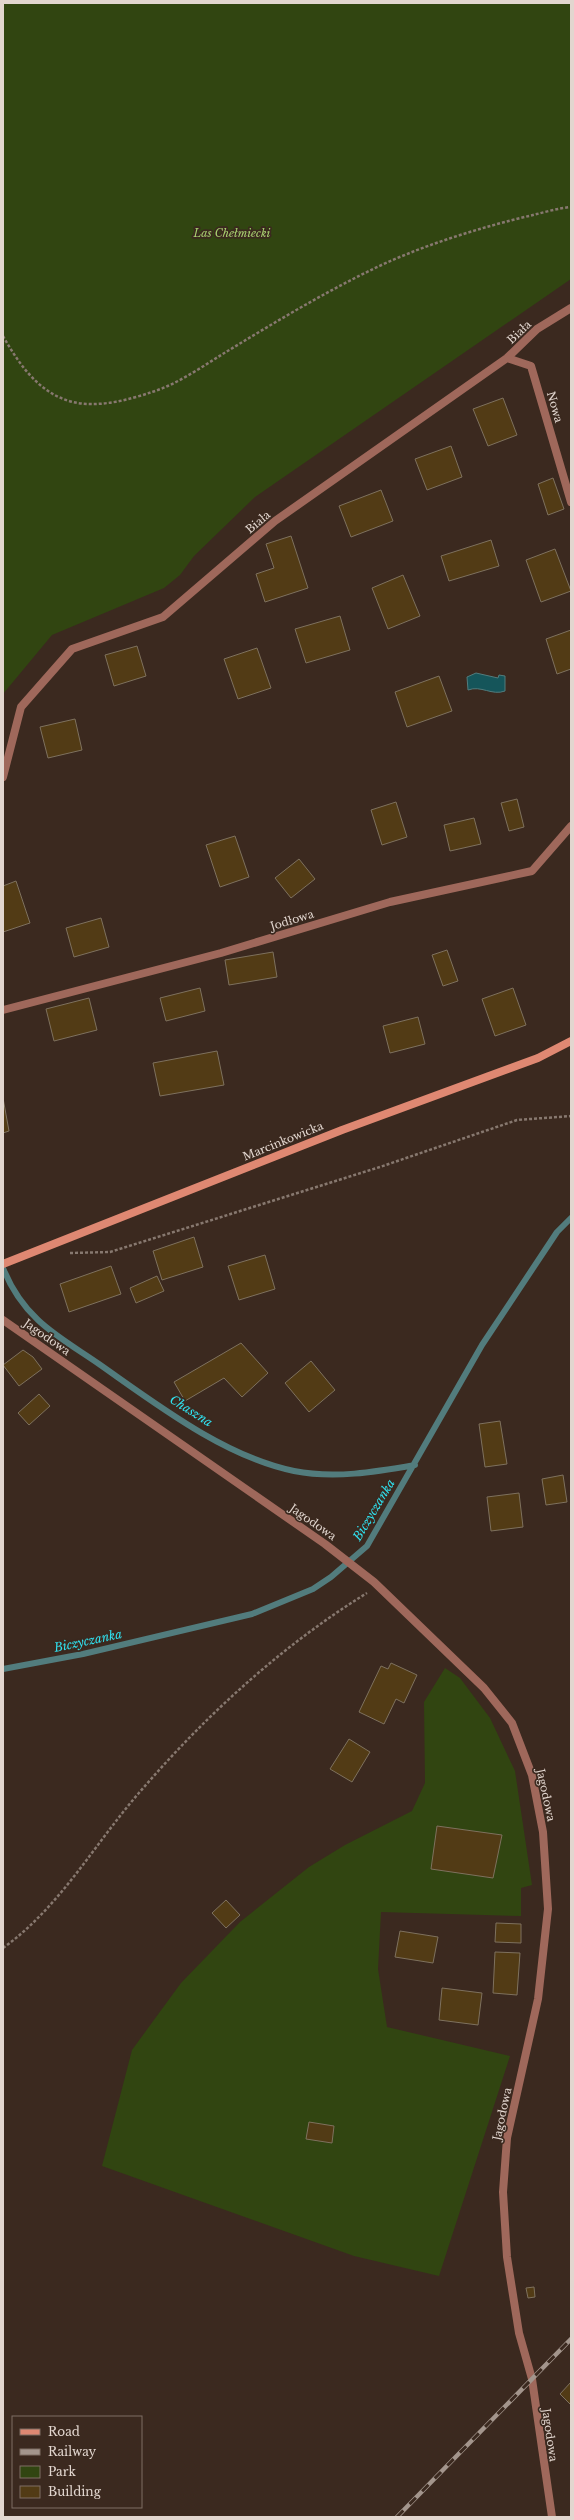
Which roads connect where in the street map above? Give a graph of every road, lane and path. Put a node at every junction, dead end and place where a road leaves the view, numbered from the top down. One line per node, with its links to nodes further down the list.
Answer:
1 (571, 208): 3 (path)
2 (571, 308): 4 (street, Biała)
3 (3, 336)
4 (507, 358): 5 (street, Nowa); 6 (street, Biała)
5 (571, 502)
6 (3, 777)
7 (571, 826): 8 (street, Jodłowa)
8 (3, 1010)
9 (571, 1041): 12 (street, Marcinkowicka)
10 (571, 1116): 11 (path)
11 (63, 1254)
12 (3, 1264)
13 (3, 1320): 14 (street, Jagodowa)
14 (376, 1584): 15 (path); 16 (street, Jagodowa)
15 (3, 1948)
16 (552, 2517)

